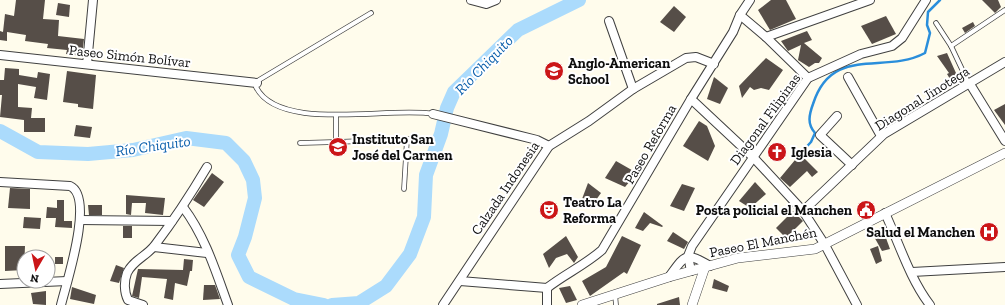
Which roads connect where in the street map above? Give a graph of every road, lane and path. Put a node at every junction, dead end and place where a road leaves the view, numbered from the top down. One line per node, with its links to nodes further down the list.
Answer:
1 (93, 0): 16 (street)
2 (471, 0): 3 (street)
3 (496, 0)
4 (750, 0): 9 (street, Paseo Reforma)
5 (870, 0): 12 (street)
6 (926, 0): 19 (street, Diagonal Filipinas)
7 (1005, 10): 13 (lane)
8 (371, 13): 20 (lane)
9 (740, 15): 12 (street); 17 (street, Paseo Reforma)
10 (609, 21): 22 (street)
11 (936, 23): 13 (lane)
12 (766, 37): 19 (street)
13 (951, 46): 21 (lane)
14 (0, 55): 16 (street, Paseo Simón Bolívar)
15 (1005, 62): 21 (street, Diagonal Jinotega)
16 (87, 64): 20 (street, Paseo Simón Bolívar)
17 (714, 64): 22 (street, Calzada Indonesia); 23 (street, Paseo Reforma)
18 (848, 77): 27 (street)
19 (808, 78): 35 (street, Diagonal Filipinas)
20 (257, 83): 25 (lane)
21 (970, 84): 27 (street, Diagonal Jinotega); 30 (street)
22 (633, 89): 33 (street, Calzada Indonesia)
23 (691, 99): 35 (street); 57 (street, Paseo Reforma)
24 (433, 114): 25 (lane); 33 (street)
25 (336, 115): 31 (lane)
26 (837, 116): 36 (street)
27 (881, 136): 36 (street, Diagonal Jinotega)
28 (414, 139): 29 (lane)
29 (407, 140): 31 (lane); 39 (lane)
30 (1005, 141)
31 (336, 142): 32 (lane)
32 (300, 143)
33 (549, 146): 55 (street, Calzada Indonesia)
34 (1005, 153): 42 (street, Paseo El Manchén)
35 (753, 157): 41 (street); 48 (street, Diagonal Filipinas)
36 (852, 165): 41 (street, Diagonal Jinotega)
37 (207, 168): 40 (street)
38 (0, 182): 43 (street)
39 (404, 189)
40 (183, 207): 44 (street); 47 (street)
41 (803, 210): 45 (street)
42 (885, 213): 45 (street, Paseo El Manchén); 52 (street)
43 (80, 220): 44 (street); 54 (street)
44 (172, 221): 46 (street)
45 (825, 245): 49 (street, Paseo El Manchén); 67 (street)
46 (154, 247): 47 (street); 60 (street)
47 (208, 253): 61 (street)
48 (688, 256): 49 (street); 51 (street); 53 (street, Diagonal Filipinas)
49 (707, 267): 51 (street, Paseo El Manchén); 66 (street)
50 (1005, 267): 52 (street)
51 (691, 272): 53 (street, Paseo El Manchén)
52 (912, 272): 68 (street)
53 (669, 278): 58 (street, Paseo El Manchén)
54 (67, 281): 56 (street); 59 (street)
55 (460, 281): 57 (street); 62 (street, Calzada Indonesia)
56 (0, 284)
57 (547, 288): 63 (street)
58 (615, 294): 64 (street, Paseo El Manchén); 65 (lane)
59 (61, 305)
60 (143, 305)
61 (228, 305)
62 (443, 305)
63 (547, 305)
64 (582, 305)
65 (616, 305)
66 (692, 305)
67 (858, 305)
68 (930, 305)

